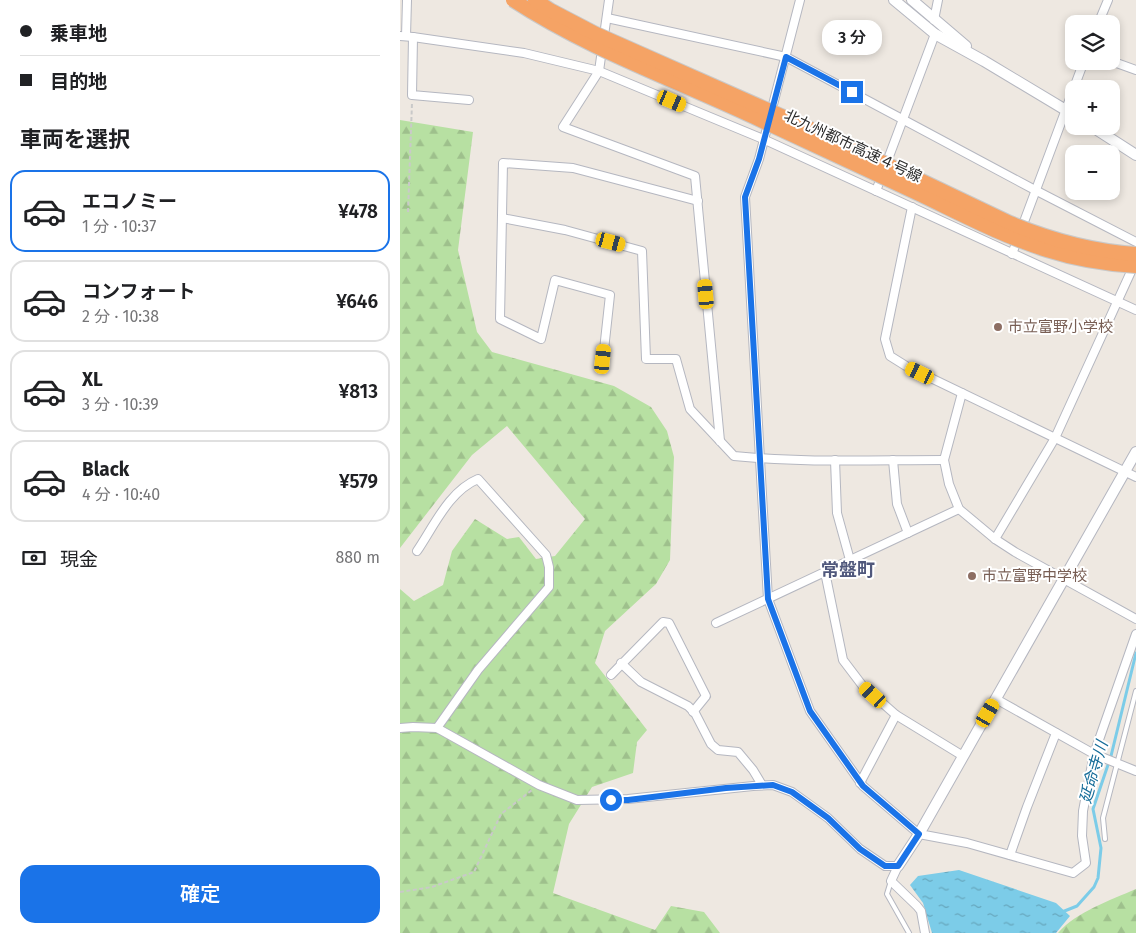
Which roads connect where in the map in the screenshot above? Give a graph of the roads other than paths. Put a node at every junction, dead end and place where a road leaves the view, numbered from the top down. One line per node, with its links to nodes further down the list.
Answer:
1 (408, 0): 14 (street)
2 (513, 0): 36 (highway, 北九州都市高速４号線, bridge)
3 (535, 0): 34 (highway, 北九州都市高速４号線, bridge)
4 (609, 0): 11 (street)
5 (800, 0): 15 (street)
6 (894, 0): 13 (street)
7 (912, 0): 12 (street)
8 (938, 0): 12 (street)
9 (1108, 0): 10 (street)
10 (1102, 15)
11 (607, 18): 15 (street); 19 (street)
12 (934, 20): 16 (street)
13 (935, 34): 16 (street); 22 (street)
14 (406, 36): 19 (street); 20 (street)
15 (786, 57): 22 (street); 25 (street)
16 (984, 62): 21 (street)
17 (1120, 64): 18 (street)
18 (1136, 70)
19 (599, 71): 25 (street); 29 (street)
20 (469, 100)
21 (1065, 110)
22 (902, 119): 27 (street); 28 (street)
23 (1065, 124): 27 (street)
24 (1105, 135): 26 (street)
25 (763, 139): 28 (street); 44 (street)
26 (1136, 155)
27 (1035, 190): 32 (street); 33 (street)
28 (876, 191): 30 (street)
29 (698, 202): 31 (street); 42 (street)
30 (912, 207): 33 (street); 40 (street)
31 (502, 218): 39 (street); 42 (street)
32 (1136, 242)
33 (1012, 254): 37 (street)
34 (1136, 254)
35 (1136, 260): 37 (street)
36 (1136, 266)
37 (1116, 301): 38 (street); 41 (street)
38 (1136, 310)
39 (603, 359)
40 (962, 394): 41 (street); 47 (street)
41 (1054, 438): 48 (street); 52 (street)
42 (720, 441): 44 (street)
43 (1136, 452): 48 (street)
44 (761, 459): 45 (street); 57 (street)
45 (835, 460): 46 (street); 54 (street)
46 (893, 460): 47 (street); 51 (street)
47 (944, 460): 50 (street)
48 (1125, 472): 49 (street); 56 (street)
49 (1136, 477)
50 (960, 509): 51 (street); 52 (street)
51 (908, 533): 54 (street)
52 (995, 539): 56 (street)
53 (417, 551): 68 (street)
54 (850, 560): 55 (street)
55 (825, 572): 57 (street); 66 (street)
56 (1064, 579): 58 (street); 64 (street)
57 (768, 599): 59 (street); 74 (street)
58 (1136, 619)
59 (716, 623)
60 (1136, 634): 70 (street)
61 (621, 664): 62 (street); 65 (street); 65 (street)
62 (611, 675)
63 (1136, 691): 72 (lane)
64 (996, 699): 69 (street); 71 (street)
65 (693, 712): 75 (street)
66 (896, 715): 71 (street); 74 (street)
67 (400, 728): 68 (street)
68 (438, 728): 75 (street)
69 (1056, 733): 70 (street); 78 (street)
70 (1094, 754): 72 (street); 78 (street)
71 (963, 756): 76 (street)
72 (1117, 764): 73 (street); 77 (lane)
73 (1136, 771)
74 (860, 783): 76 (street)
75 (762, 786): 79 (street)
76 (919, 834): 78 (street); 79 (street)
77 (1105, 839)
78 (1010, 855)
79 (898, 866): 80 (street)
80 (891, 881): 81 (lane); 82 (street)
81 (909, 933)
82 (925, 933)

